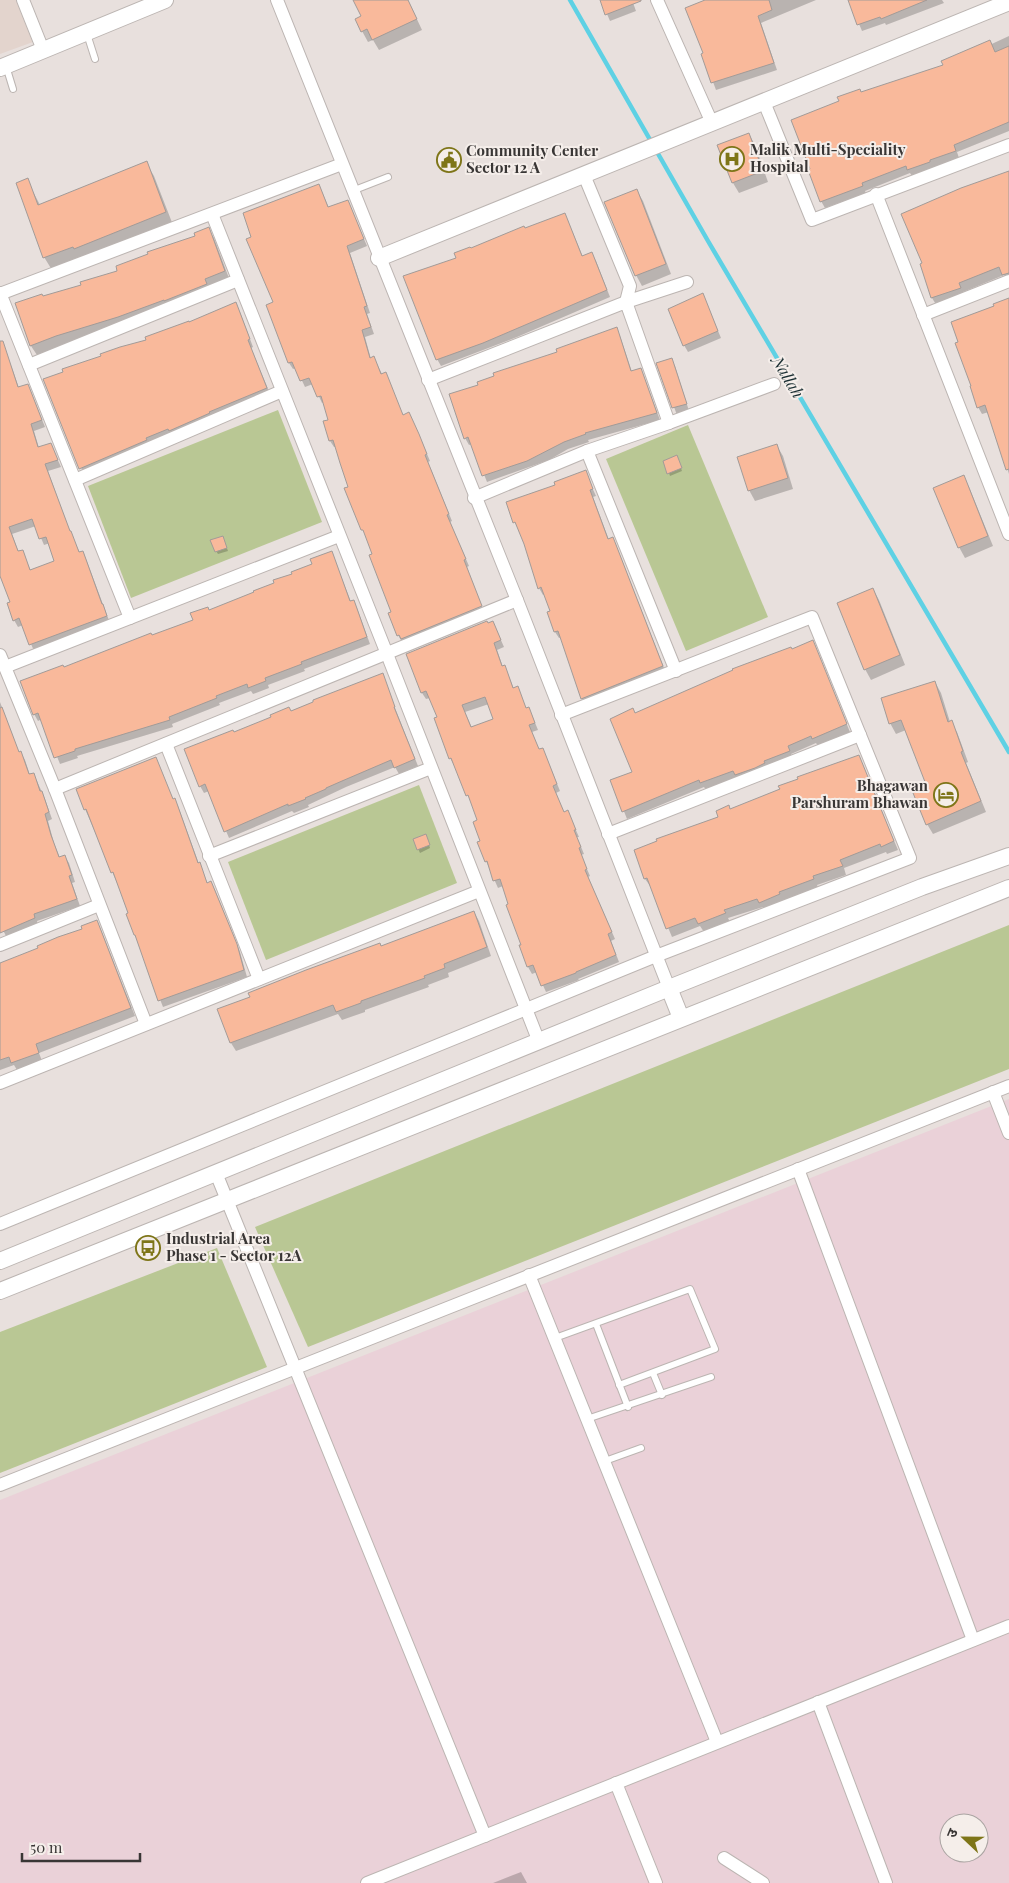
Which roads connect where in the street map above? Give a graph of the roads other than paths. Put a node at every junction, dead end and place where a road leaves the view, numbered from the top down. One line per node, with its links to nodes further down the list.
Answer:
1 (23, 0): 7 (street)
2 (164, 0): 6 (street)
3 (277, 0): 14 (street)
4 (660, 1): 12 (street)
5 (1009, 2): 11 (street)
6 (87, 32): 7 (street); 8 (lane)
7 (43, 50): 9 (street)
8 (95, 59)
9 (3, 66): 10 (lane)
10 (13, 89)
11 (764, 102): 12 (street); 18 (street)
12 (712, 123): 15 (street)
13 (1009, 145): 18 (street)
14 (342, 164): 17 (street); 19 (street)
15 (584, 175): 20 (street); 25 (street)
16 (388, 177): 17 (lane)
17 (352, 191): 20 (street)
18 (876, 194): 26 (street)
19 (212, 214): 21 (street); 24 (street)
20 (379, 258): 28 (street)
21 (238, 280): 27 (street); 30 (street)
22 (1009, 281): 26 (street)
23 (687, 282): 25 (street)
24 (0, 293): 27 (street)
25 (626, 302): 28 (street); 31 (street)
26 (923, 315): 35 (street)
27 (29, 365): 33 (street)
28 (428, 380): 34 (street)
29 (774, 384): 31 (street)
30 (282, 391): 33 (street); 36 (street)
31 (669, 423): 32 (street)
32 (587, 451): 34 (street); 41 (street)
33 (75, 480): 38 (street)
34 (474, 498): 37 (street)
35 (1009, 534)
36 (339, 536): 38 (street); 39 (street)
37 (517, 600): 39 (street); 42 (street)
38 (130, 618): 40 (street)
39 (387, 654): 44 (street); 45 (street)
40 (2, 661): 46 (street)
41 (676, 671): 42 (street); 43 (street)
42 (561, 715): 47 (street)
43 (860, 735): 47 (street); 54 (street)
44 (166, 744): 46 (street); 48 (street)
45 (431, 768): 48 (street); 51 (street)
46 (55, 790): 52 (street)
47 (608, 834): 54 (street)
48 (209, 856): 55 (street)
49 (1009, 856): 56 (street)
50 (1009, 888): 58 (street)
51 (479, 891): 55 (street); 57 (street)
52 (99, 905): 53 (street); 59 (street)
53 (0, 945)
54 (656, 956): 56 (street); 57 (street)
55 (259, 979): 59 (street)
56 (669, 988): 58 (street); 60 (street)
57 (526, 1010): 60 (street); 68 (street)
58 (681, 1018): 67 (street)
59 (146, 1024): 61 (street)
60 (539, 1042): 66 (street)
61 (0, 1083)
62 (1009, 1086): 63 (street)
63 (993, 1092): 64 (street); 65 (street)
64 (1009, 1133)
65 (798, 1169): 70 (street); 85 (street)
66 (216, 1173): 67 (street); 69 (street)
67 (227, 1200): 71 (street); 74 (street)
68 (0, 1224)
69 (0, 1261)
70 (529, 1275): 73 (street); 74 (street)
71 (0, 1291)
72 (596, 1324): 73 (lane); 75 (lane); 77 (lane)
73 (554, 1338): 80 (street)
74 (295, 1367): 83 (street); 89 (street)
75 (654, 1373): 77 (lane); 78 (lane)
76 (711, 1377): 78 (lane)
77 (619, 1385): 79 (lane)
78 (662, 1395): 79 (lane)
79 (628, 1407): 80 (lane)
80 (587, 1419): 82 (street)
81 (641, 1448): 82 (lane)
82 (605, 1461): 87 (street)
83 (0, 1485)
84 (1009, 1626): 85 (street)
85 (973, 1640): 86 (street)
86 (818, 1702): 87 (street); 94 (street)
87 (717, 1742): 88 (street)
88 (616, 1783): 89 (street); 92 (street)
89 (485, 1836): 91 (street)
90 (724, 1858): 93 (street)
91 (367, 1883)
92 (656, 1883)
93 (763, 1883)
94 (886, 1883)

